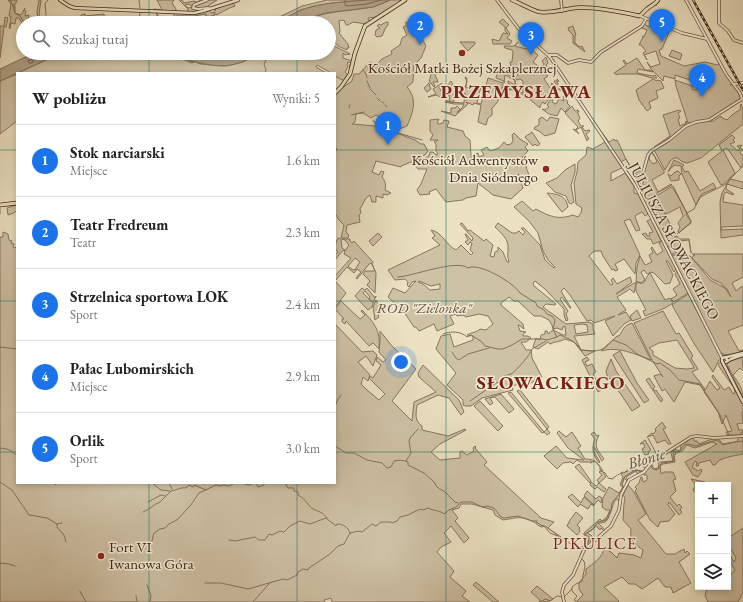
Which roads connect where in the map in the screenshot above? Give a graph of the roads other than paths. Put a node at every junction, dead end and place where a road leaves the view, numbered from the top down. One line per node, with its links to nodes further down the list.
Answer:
1 (60, 0): 11 (main road)
2 (207, 0): 11 (street)
3 (238, 0): 11 (main road)
4 (405, 0): 22 (main road)
5 (512, 0): 12 (main road)
6 (561, 0): 12 (street)
7 (658, 0): 13 (main road)
8 (686, 0): 14 (street)
9 (719, 0): 18 (street)
10 (498, 1): 19 (street, JULIUSZA SŁOWACKIEGO)
11 (210, 9)
12 (562, 11): 13 (main road)
13 (643, 16): 15 (street); 19 (street)
14 (705, 34): 15 (street); 16 (street); 17 (street)
15 (697, 36): 16 (street)
16 (703, 38): 17 (street)
17 (707, 39): 21 (street)
18 (743, 42)
19 (549, 56): 23 (street, JULIUSZA SŁOWACKIEGO)
20 (743, 83): 21 (street)
21 (734, 84): 23 (street)
22 (336, 92)
23 (638, 191): 27 (street, JULIUSZA SŁOWACKIEGO)
24 (16, 204): 25 (main road)
25 (0, 205)
26 (743, 354): 27 (main road)
27 (725, 359): 28 (main road, JULIUSZA SŁOWACKIEGO)
28 (743, 401)
29 (743, 436): 30 (street)
30 (564, 602)

